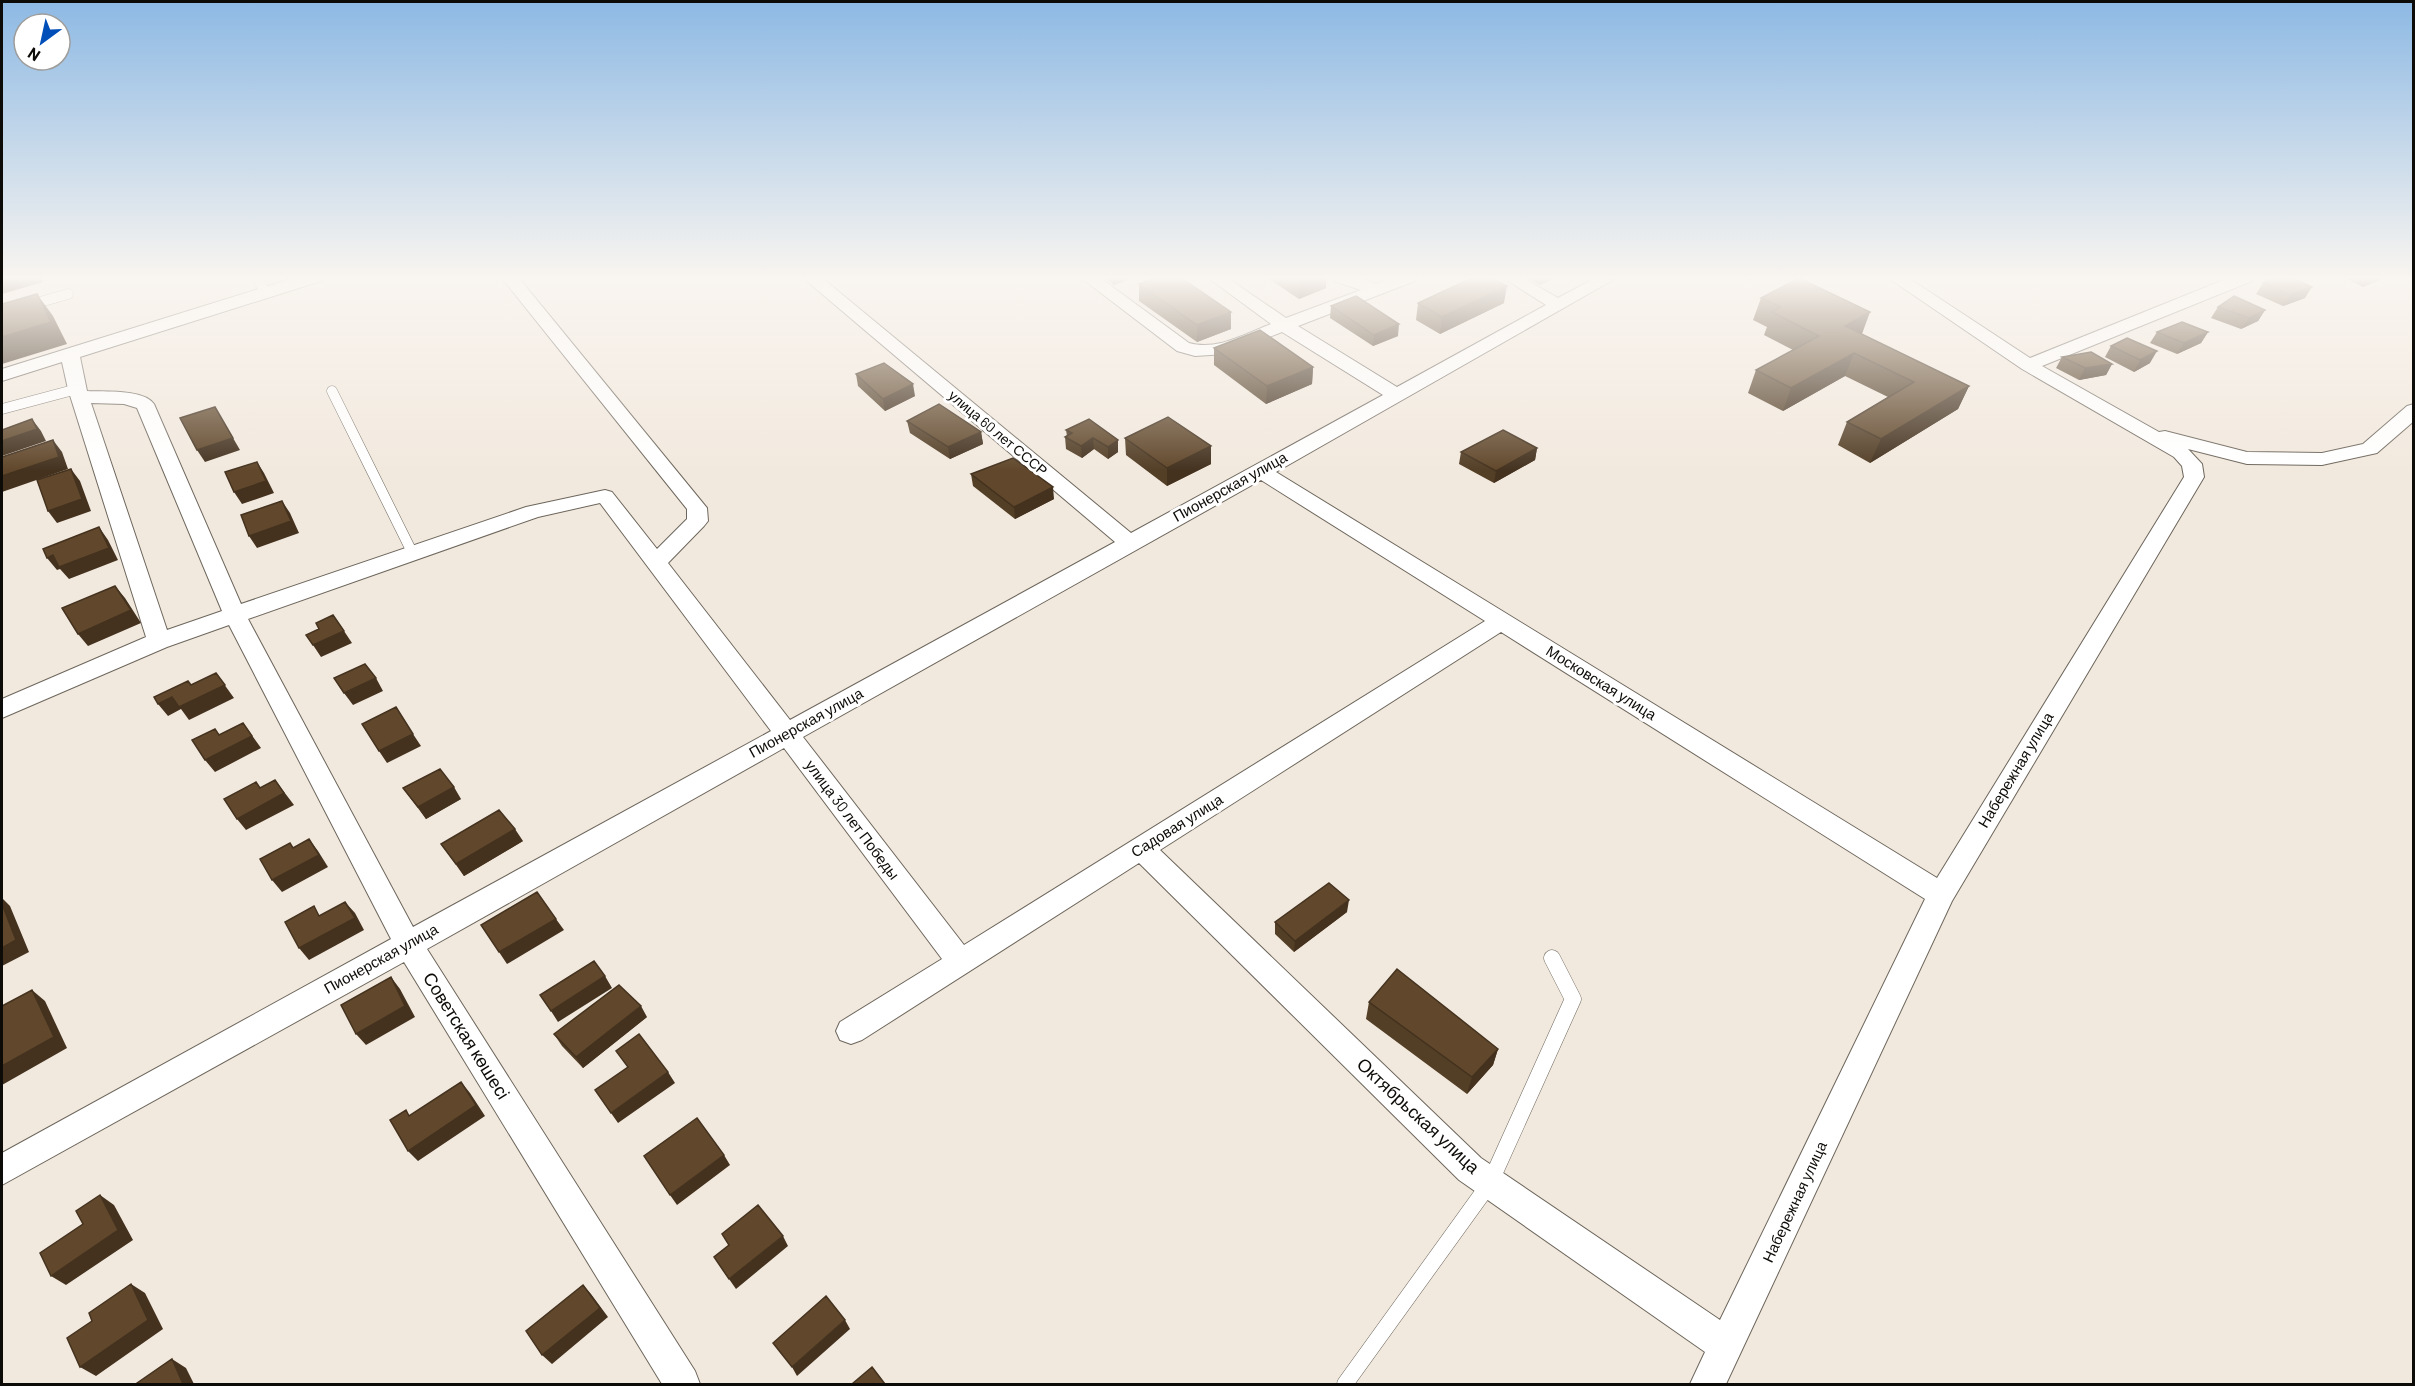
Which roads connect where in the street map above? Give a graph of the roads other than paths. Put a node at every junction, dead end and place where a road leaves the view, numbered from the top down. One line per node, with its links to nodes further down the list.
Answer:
1 (104, 342): 10 (street)
2 (562, 342): 22 (street)
3 (888, 342): 20 (street, улица 60 лет СССР)
4 (1177, 342): 5 (street)
5 (1243, 342)
6 (1310, 342): 15 (street)
7 (1494, 342): 15 (street, Пионерская улица)
8 (1992, 342): 11 (street)
9 (2088, 342): 11 (street)
10 (70, 354): 12 (street); 14 (street)
11 (2028, 366): 18 (street)
12 (2, 375)
13 (332, 391): 21 (lane)
14 (78, 393): 16 (lane); 23 (street, Советская көшесі); 25 (street)
15 (1396, 395): 19 (street, Пионерская улица)
16 (2, 409)
17 (2414, 410): 18 (street)
18 (2151, 433): 29 (street, Набережная улица)
19 (1260, 471): 20 (street, Пионерская улица); 24 (street, Московская улица)
20 (1130, 543): 27 (street, Пионерская улица)
21 (412, 552): 22 (street, улица 30 лет Победы); 23 (street)
22 (656, 563): 27 (street, улица 30 лет Победы)
23 (234, 614): 25 (street); 30 (street, Советская көшесі)
24 (1502, 621): 28 (street, Садовая улица); 29 (street, Московская улица)
25 (159, 641): 26 (street)
26 (2, 709)
27 (786, 734): 30 (street, Пионерская улица); 32 (street, улица 30 лет Победы)
28 (1142, 848): 32 (street, Садовая улица); 35 (street, Октябрьская улица)
29 (1941, 895): 36 (street, Набережная улица)
30 (408, 944): 34 (street, Пионерская улица); 37 (street, Советская көшесі)
31 (1551, 958): 35 (lane)
32 (961, 962): 33 (street, Садовая улица)
33 (851, 1031)
34 (2, 1170)
35 (1490, 1183): 36 (street, Октябрьская улица); 38 (lane)
36 (1727, 1346): 39 (street, Набережная улица)
37 (682, 1384)
38 (1345, 1384)
39 (1708, 1384)

